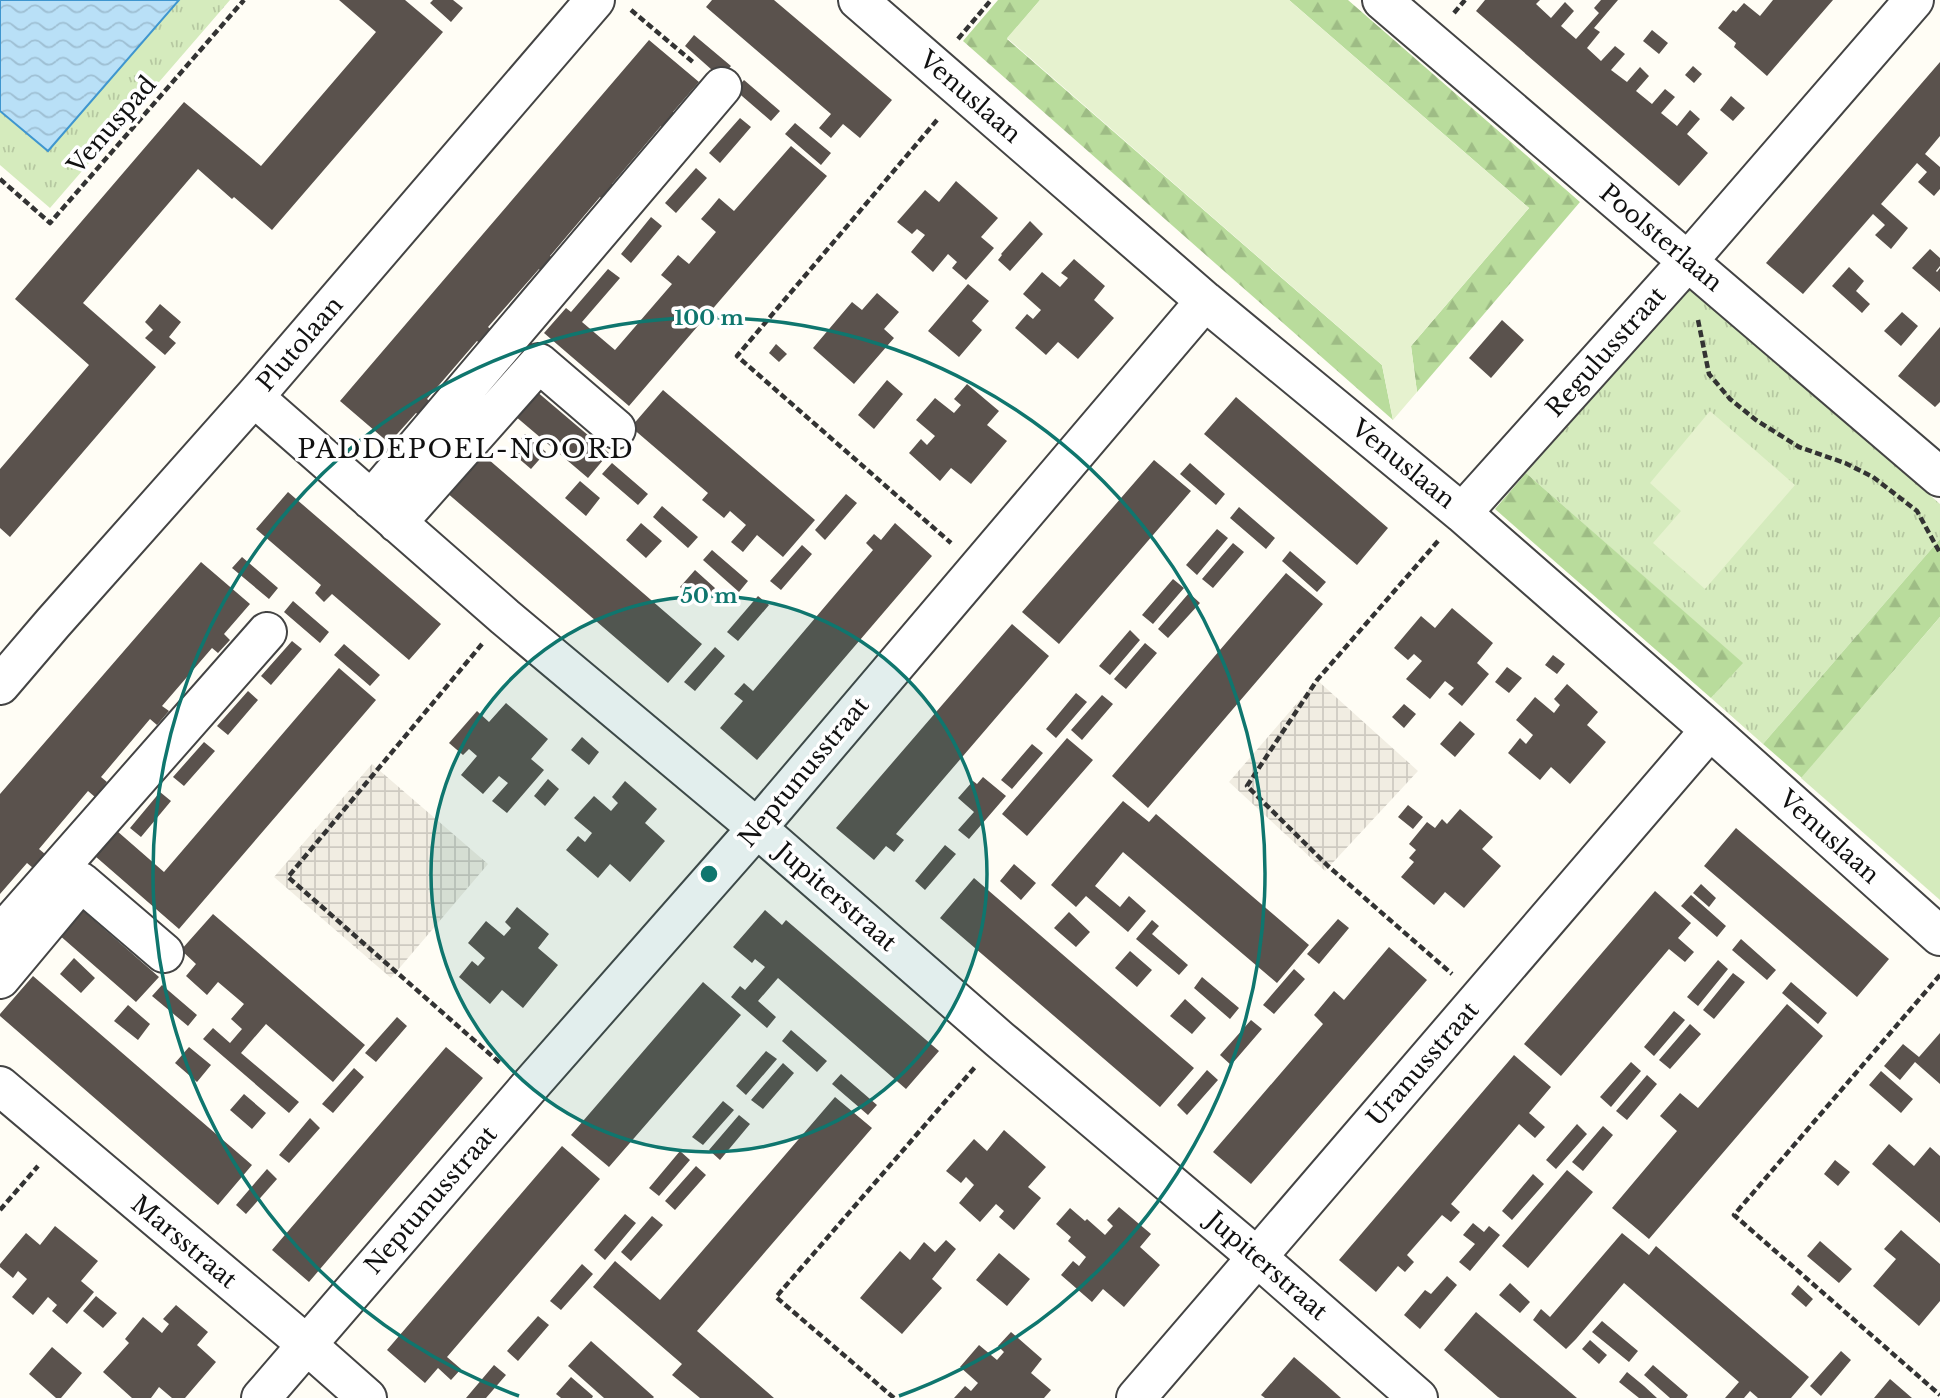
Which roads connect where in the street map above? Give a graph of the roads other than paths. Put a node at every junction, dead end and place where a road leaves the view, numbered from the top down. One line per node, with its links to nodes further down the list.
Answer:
1 (858, 0): 7 (street, Venuslaan)
2 (1382, 0): 6 (street, Poolsterlaan)
3 (1914, 0): 6 (street, Regulusstraat)
4 (612, 4): 8 (street, Plutolaan)
5 (722, 87): 11 (street)
6 (1688, 261): 10 (street, Poolsterlaan); 12 (street, Regulusstraat)
7 (1205, 301): 12 (street, Venuslaan); 16 (street, Neptunusstraat)
8 (254, 397): 11 (street, Jupiterstraat); 14 (street, Plutolaan)
9 (616, 429): 11 (street)
10 (1940, 477)
11 (384, 511): 16 (street, Jupiterstraat)
12 (1462, 513): 15 (street, Venuslaan)
13 (267, 632): 17 (street)
14 (0, 685)
15 (1710, 730): 18 (street, Venuslaan); 22 (street, Uranusstraat)
16 (757, 828): 22 (street, Jupiterstraat); 23 (street, Neptunusstraat)
17 (0, 935)
18 (1940, 936)
19 (164, 953): 20 (street)
20 (0, 979)
21 (0, 1086): 23 (street, Marsstraat)
22 (1257, 1257): 26 (street, Uranusstraat); 27 (street, Jupiterstraat)
23 (306, 1344): 24 (street, Neptunusstraat); 25 (street, Marsstraat)
24 (261, 1398)
25 (367, 1398)
26 (1136, 1398)
27 (1418, 1398)

